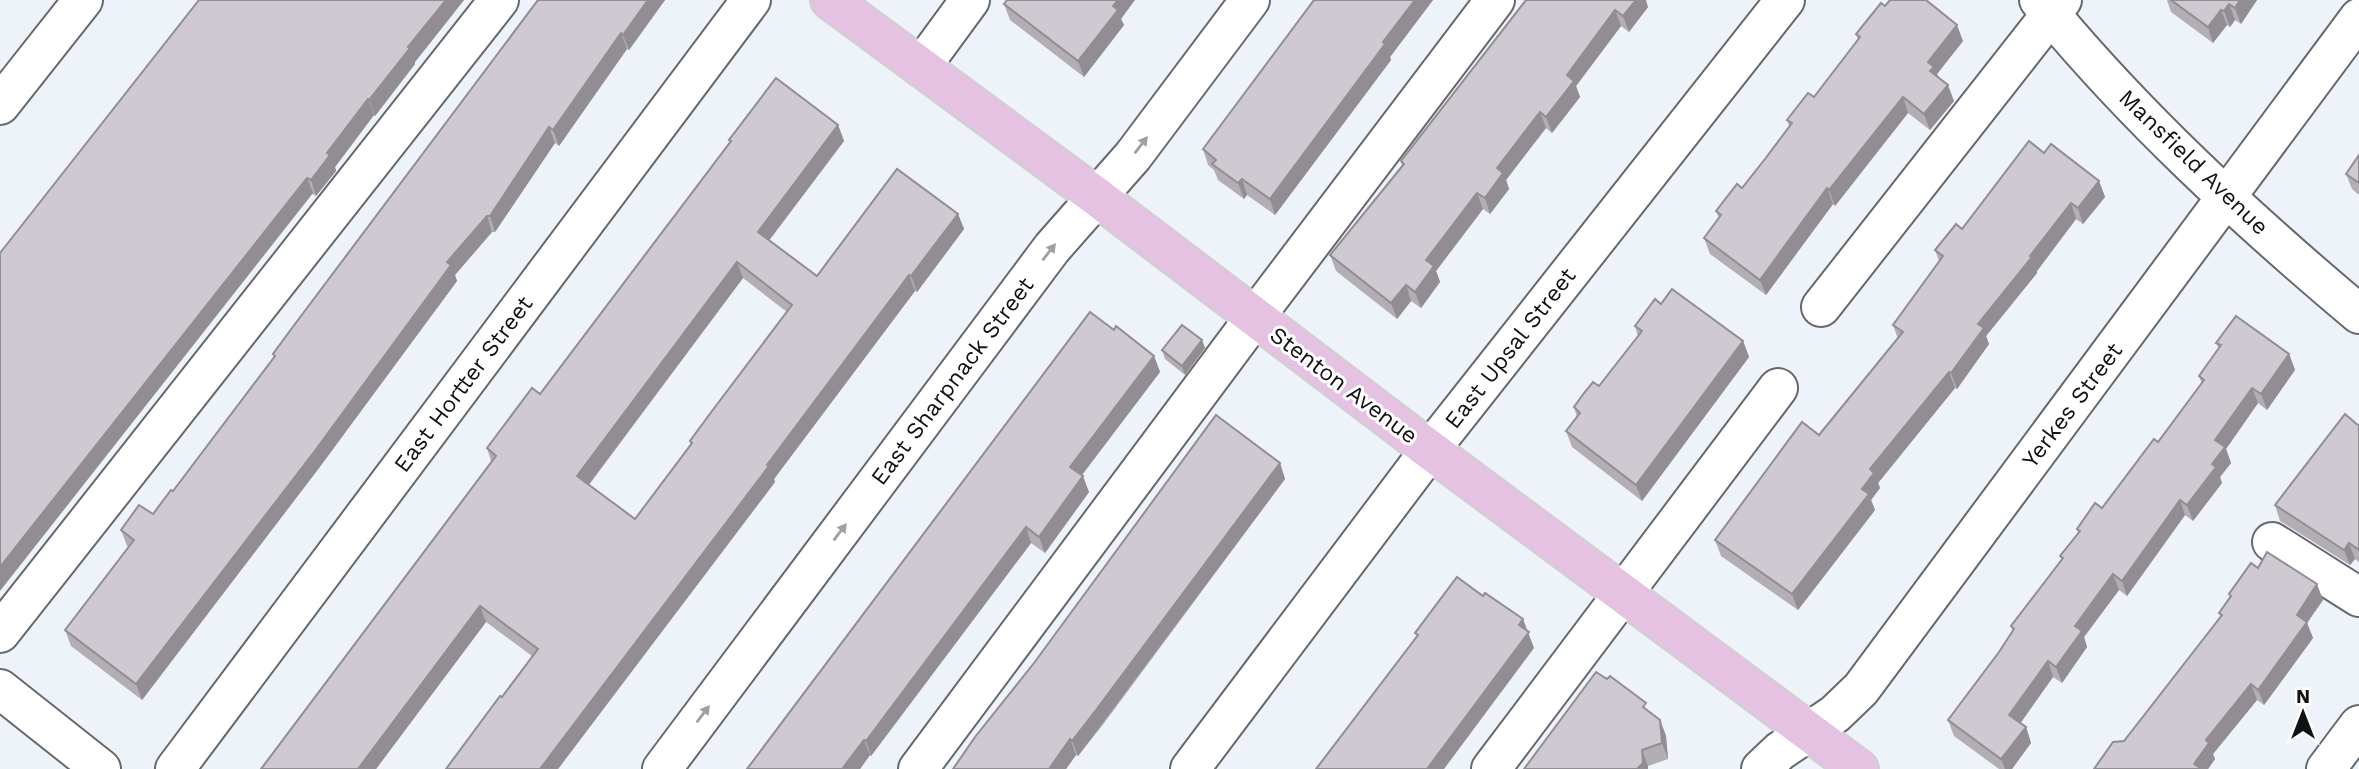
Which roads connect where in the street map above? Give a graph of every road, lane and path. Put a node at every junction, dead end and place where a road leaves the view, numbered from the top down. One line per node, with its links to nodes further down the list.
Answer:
1 (83, 0): 12 (street)
2 (499, 0): 23 (street)
3 (751, 0): 28 (street, East Hortter Street)
4 (830, 0): 11 (main road, Stenton Avenue)
5 (970, 0): 11 (street)
6 (1250, 0): 13 (street, East Sharpnack Street, one-way to 6)
7 (1495, 0): 17 (street)
8 (1785, 0): 19 (street, East Upsal Street)
9 (2051, 5): 14 (street, Mansfield Avenue); 15 (street)
10 (2359, 18): 14 (street, Yerkes Street)
11 (920, 67): 13 (main road, Stenton Avenue)
12 (0, 105)
13 (1097, 197): 17 (main road, Stenton Avenue); 29 (street, East Sharpnack Street, one-way to 13)
14 (2227, 197): 16 (street, Mansfield Avenue); 26 (street, Yerkes Street)
15 (1821, 307)
16 (2359, 314)
17 (1255, 317): 19 (main road, Stenton Avenue); 30 (street)
18 (1778, 388): 21 (street)
19 (1430, 450): 21 (main road, Stenton Avenue); 31 (street, East Upsal Street)
20 (2272, 542): 22 (street)
21 (1623, 593): 26 (main road, Stenton Avenue); 32 (street)
22 (2359, 597)
23 (0, 633)
24 (0, 689): 27 (street)
25 (2359, 725): 35 (street)
26 (1809, 732): 33 (street, Yerkes Street); 34 (main road, Stenton Avenue)
27 (101, 769)
28 (175, 769)
29 (663, 769)
30 (918, 769)
31 (1190, 769)
32 (1491, 769)
33 (1761, 769)
34 (1859, 769)
35 (2326, 769)

